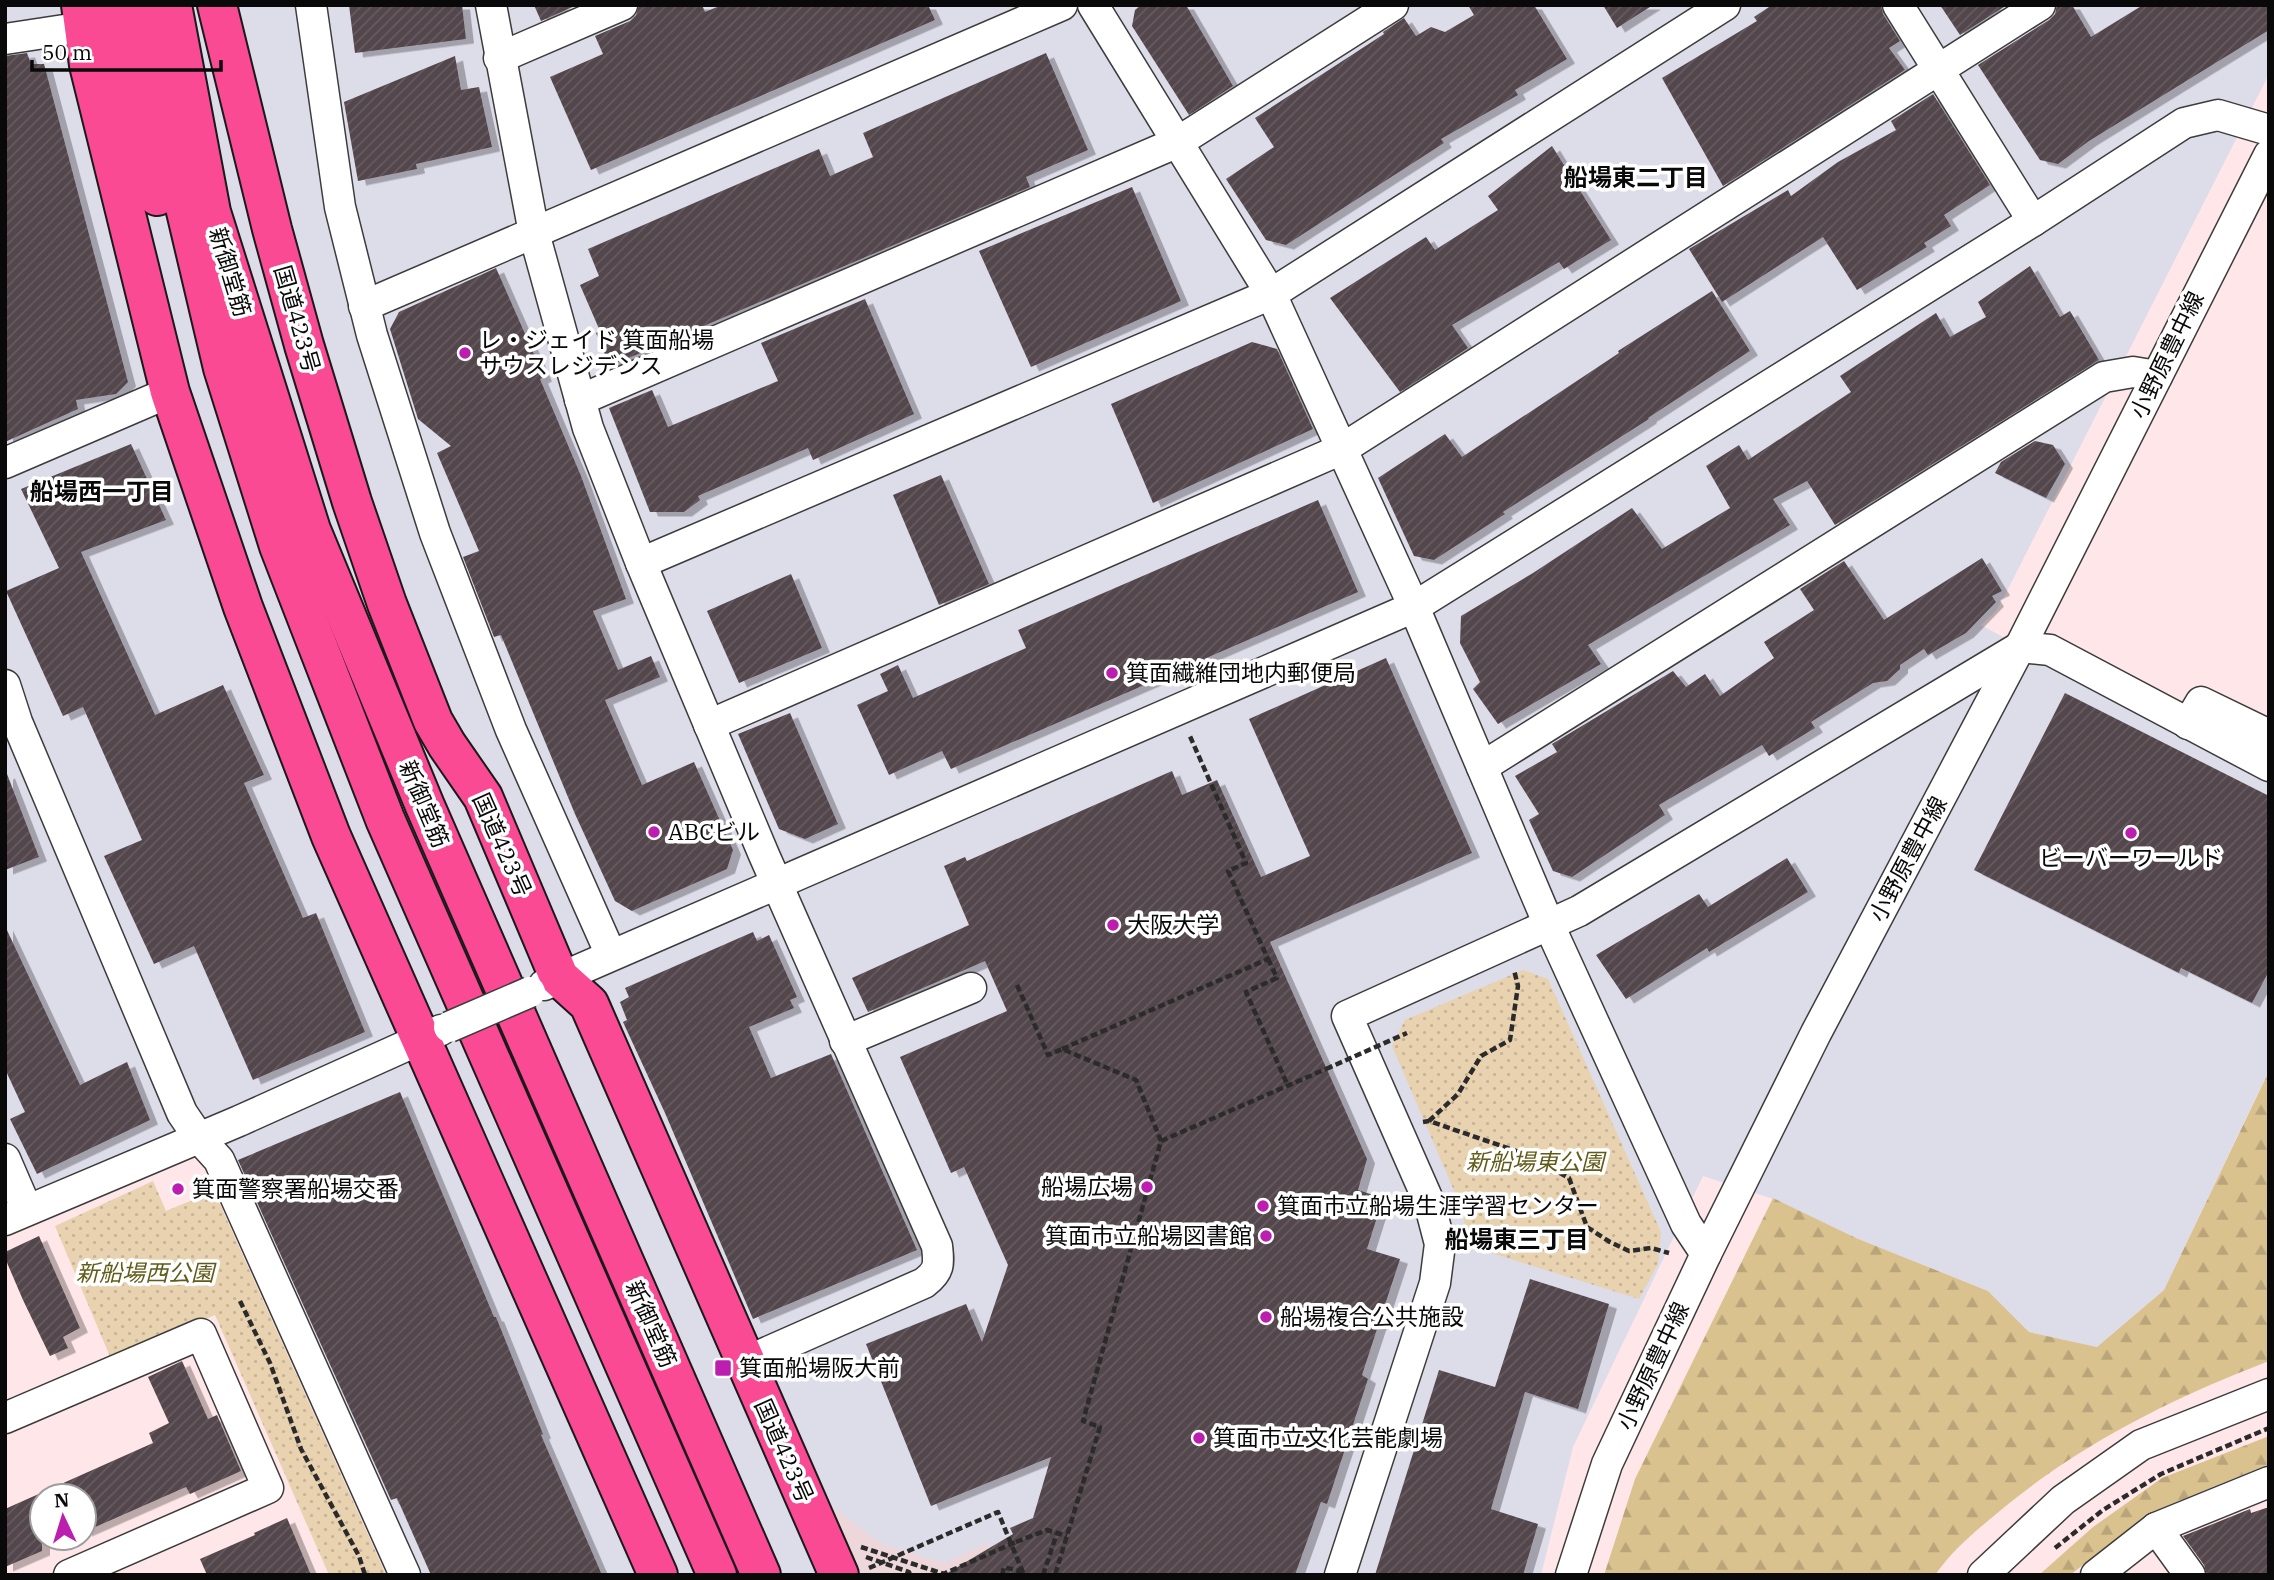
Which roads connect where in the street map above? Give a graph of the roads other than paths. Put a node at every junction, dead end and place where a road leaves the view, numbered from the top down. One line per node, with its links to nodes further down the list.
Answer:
1 (144, 5): 25 (highway, 新御堂筋)
2 (172, 5): 25 (highway, 新御堂筋)
3 (200, 5): 25 (highway)
4 (217, 5): 43 (highway, 国道423号)
5 (311, 5): 24 (street)
6 (491, 5): 16 (street)
7 (622, 5): 16 (street)
8 (1062, 5): 22 (street)
9 (1093, 5): 19 (street)
10 (1393, 5): 19 (street)
11 (1725, 5): 23 (street)
12 (1898, 5): 17 (street)
13 (2040, 5): 17 (street)
14 (91, 13): 15 (street); 25 (highway); 27 (highway)
15 (5, 39)
16 (499, 58): 22 (street)
17 (1938, 69): 21 (street); 29 (street)
18 (2269, 130): 21 (street)
19 (1178, 142): 23 (street); 28 (street)
20 (2269, 155): 26 (street, 小野原豊中線)
21 (2033, 221): 32 (street)
22 (534, 233): 24 (street); 28 (street)
23 (1271, 294): 29 (street); 31 (street)
24 (364, 306): 42 (street)
25 (239, 361): 60 (highway, 新御堂筋); 61 (highway, 新御堂筋)
26 (2157, 376): 33 (street, 小野原豊中線); 39 (street)
27 (170, 392): 30 (street); 45 (highway)
28 (580, 400): 31 (street)
29 (1342, 449): 32 (street); 36 (street)
30 (5, 463)
31 (641, 563): 36 (street)
32 (1414, 607): 39 (street); 40 (street)
33 (2020, 647): 35 (street); 41 (street); 50 (street, 小野原豊中線)
34 (5, 685): 47 (street)
35 (2188, 724): 37 (street); 38 (street)
36 (709, 725): 40 (street)
37 (2269, 735)
38 (2269, 766)
39 (1482, 767): 41 (street)
40 (778, 884): 42 (street); 46 (street)
41 (1549, 925): 50 (street); 62 (street)
42 (611, 955): 43 (street)
43 (544, 984): 45 (street, bridge); 51 (highway, 国道423号)
44 (971, 988): 46 (street)
45 (435, 1033): 47 (street); 59 (highway)
46 (845, 1041): 51 (street)
47 (199, 1138): 49 (street); 58 (street)
48 (5, 1159): 49 (street)
49 (16, 1215)
50 (1706, 1254): 63 (street, 小野原豊中線)
51 (745, 1362): 56 (highway, 国道423号)
52 (2269, 1394): 64 (street)
53 (5, 1418): 57 (street)
54 (2269, 1482): 55 (street)
55 (2155, 1528): 65 (street); 66 (street)
56 (855, 1564)
57 (69, 1575)
58 (405, 1575)
59 (658, 1575)
60 (717, 1575)
61 (761, 1575)
62 (1340, 1575)
63 (1571, 1575)
64 (1983, 1575)
65 (2096, 1575)
66 (2190, 1575)

